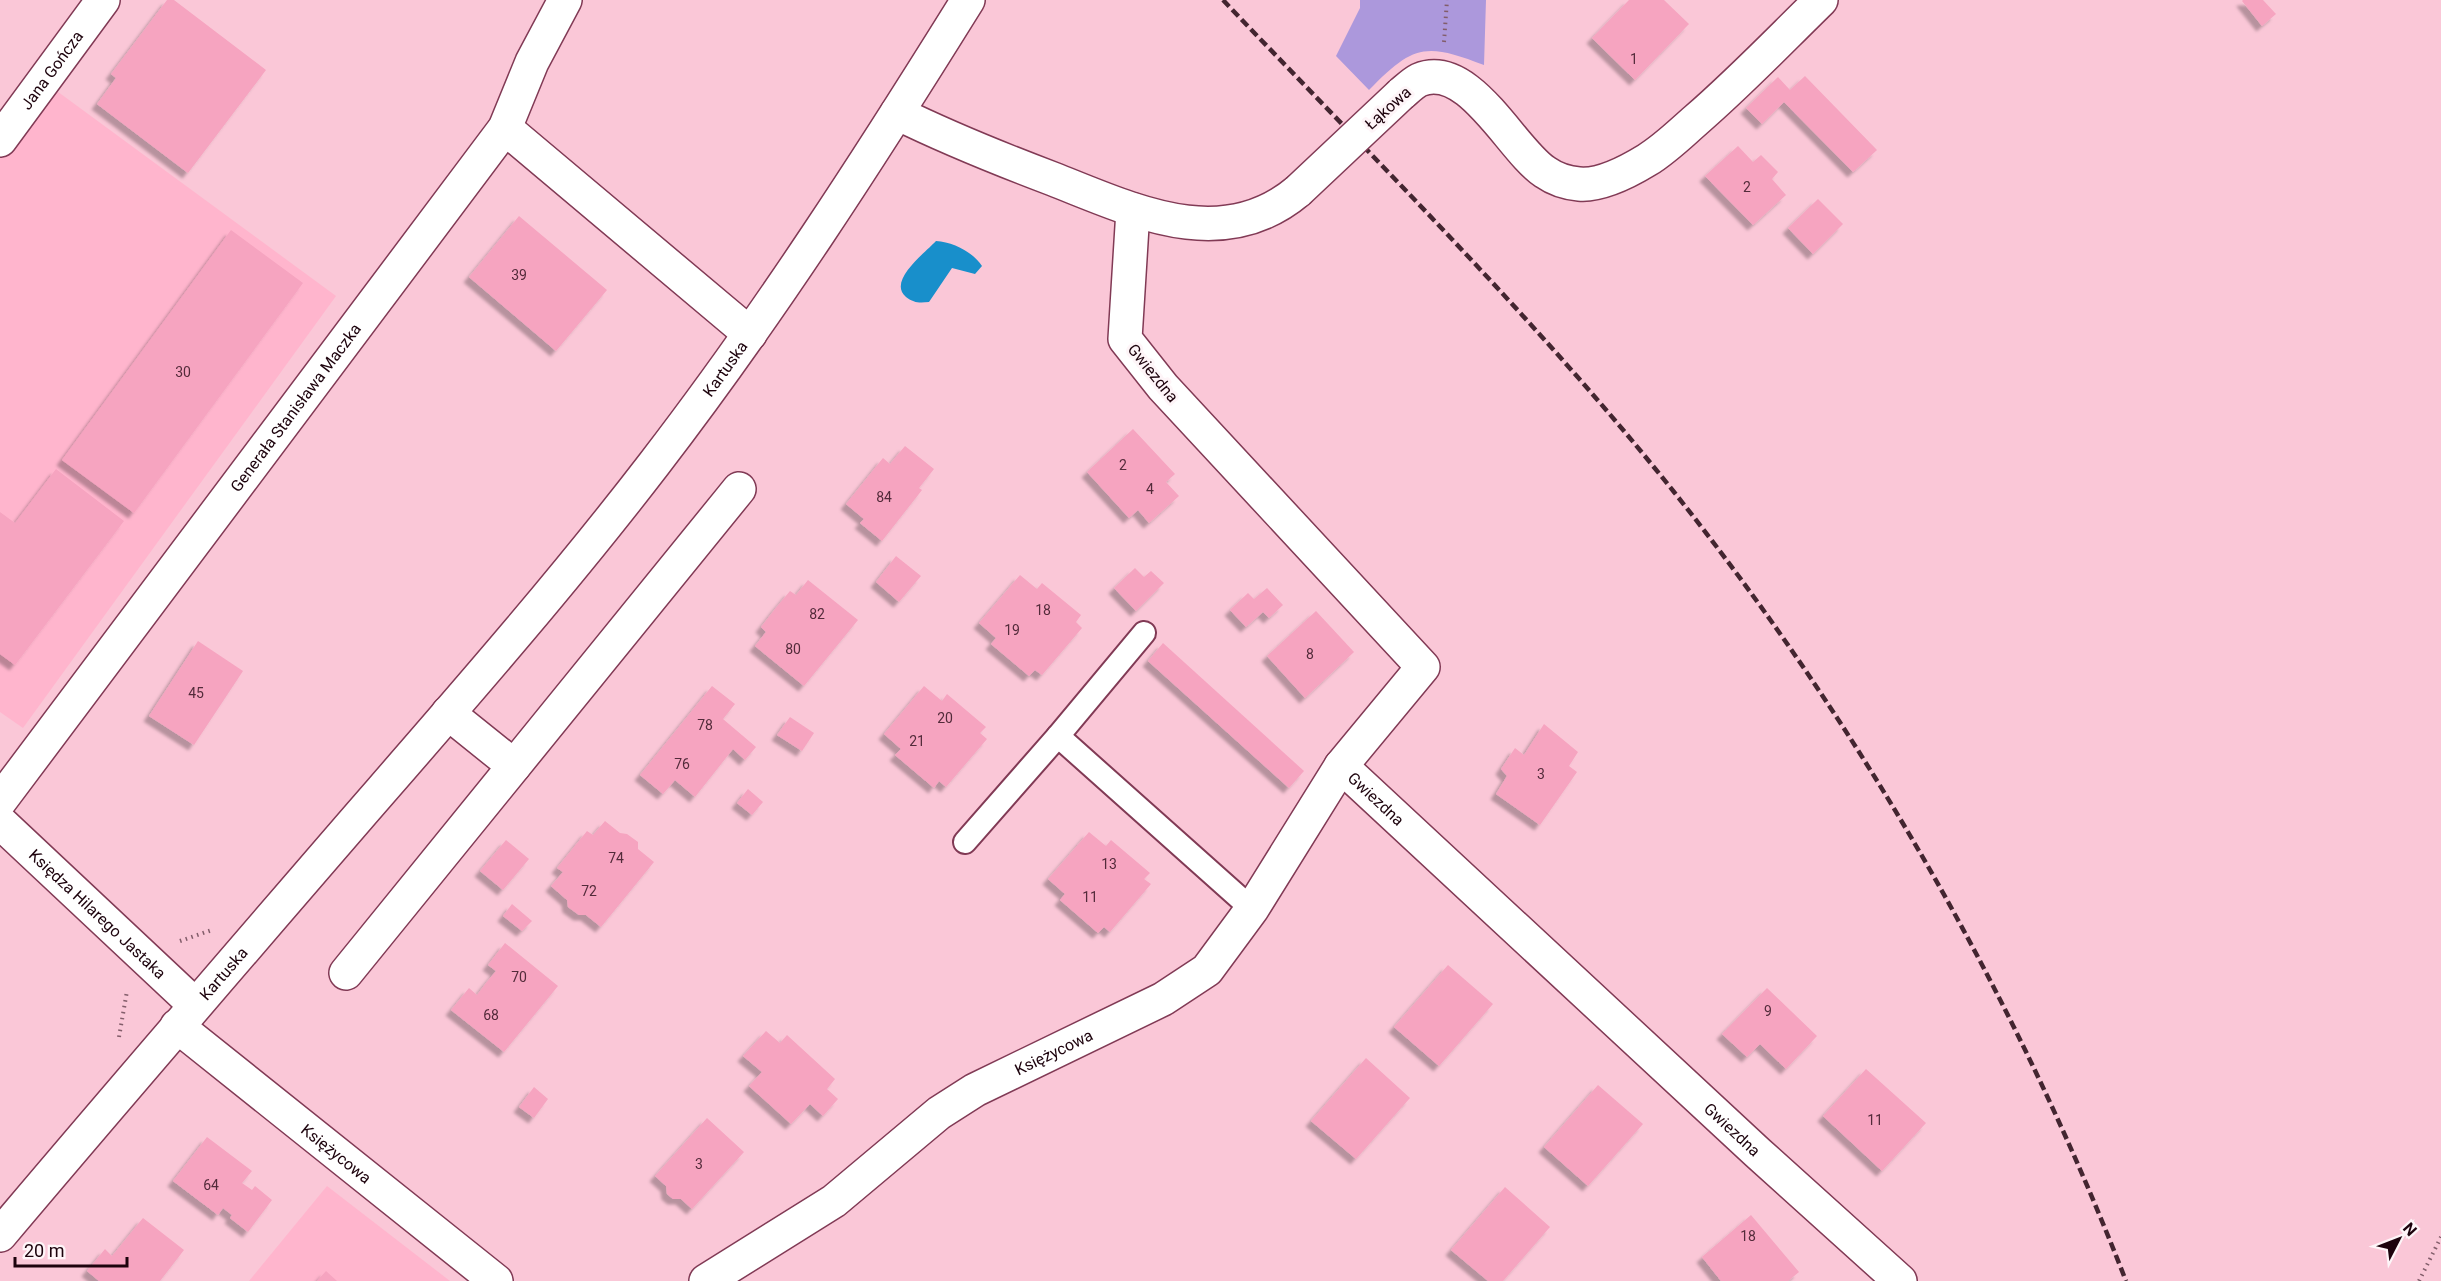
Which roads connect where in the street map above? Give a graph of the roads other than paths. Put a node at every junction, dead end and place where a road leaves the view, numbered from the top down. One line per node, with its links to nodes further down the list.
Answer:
1 (103, 0): 7 (street, Jana Gończa)
2 (565, 0): 6 (street, Generała Stanisława Maczka)
3 (968, 0): 5 (street, Kartuska)
4 (1821, 0): 8 (street, Łąkowa, bridge)
5 (897, 114): 8 (street, Łąkowa); 9 (street, Kartuska)
6 (505, 128): 9 (street); 16 (street, Generała Stanisława Maczka)
7 (0, 140)
8 (1133, 210): 15 (street, Gwiezdna)
9 (750, 334): 12 (street, Kartuska)
10 (739, 489): 14 (street)
11 (1144, 633): 13 (lane)
12 (448, 713): 14 (street); 21 (street, Kartuska)
13 (1058, 736): 18 (lane); 19 (lane)
14 (514, 766): 20 (street)
15 (1341, 766): 19 (street, Księżycowa); 25 (street, Gwiezdna)
16 (0, 801)
17 (0, 822): 21 (street, Księdza Hilarego Jastaka)
18 (964, 842)
19 (1252, 909): 24 (street, Księżycowa)
20 (345, 974)
21 (186, 1015): 22 (street, Kartuska); 23 (street, Księżycowa)
22 (0, 1234)
23 (496, 1281)
24 (706, 1281)
25 (1900, 1281)

